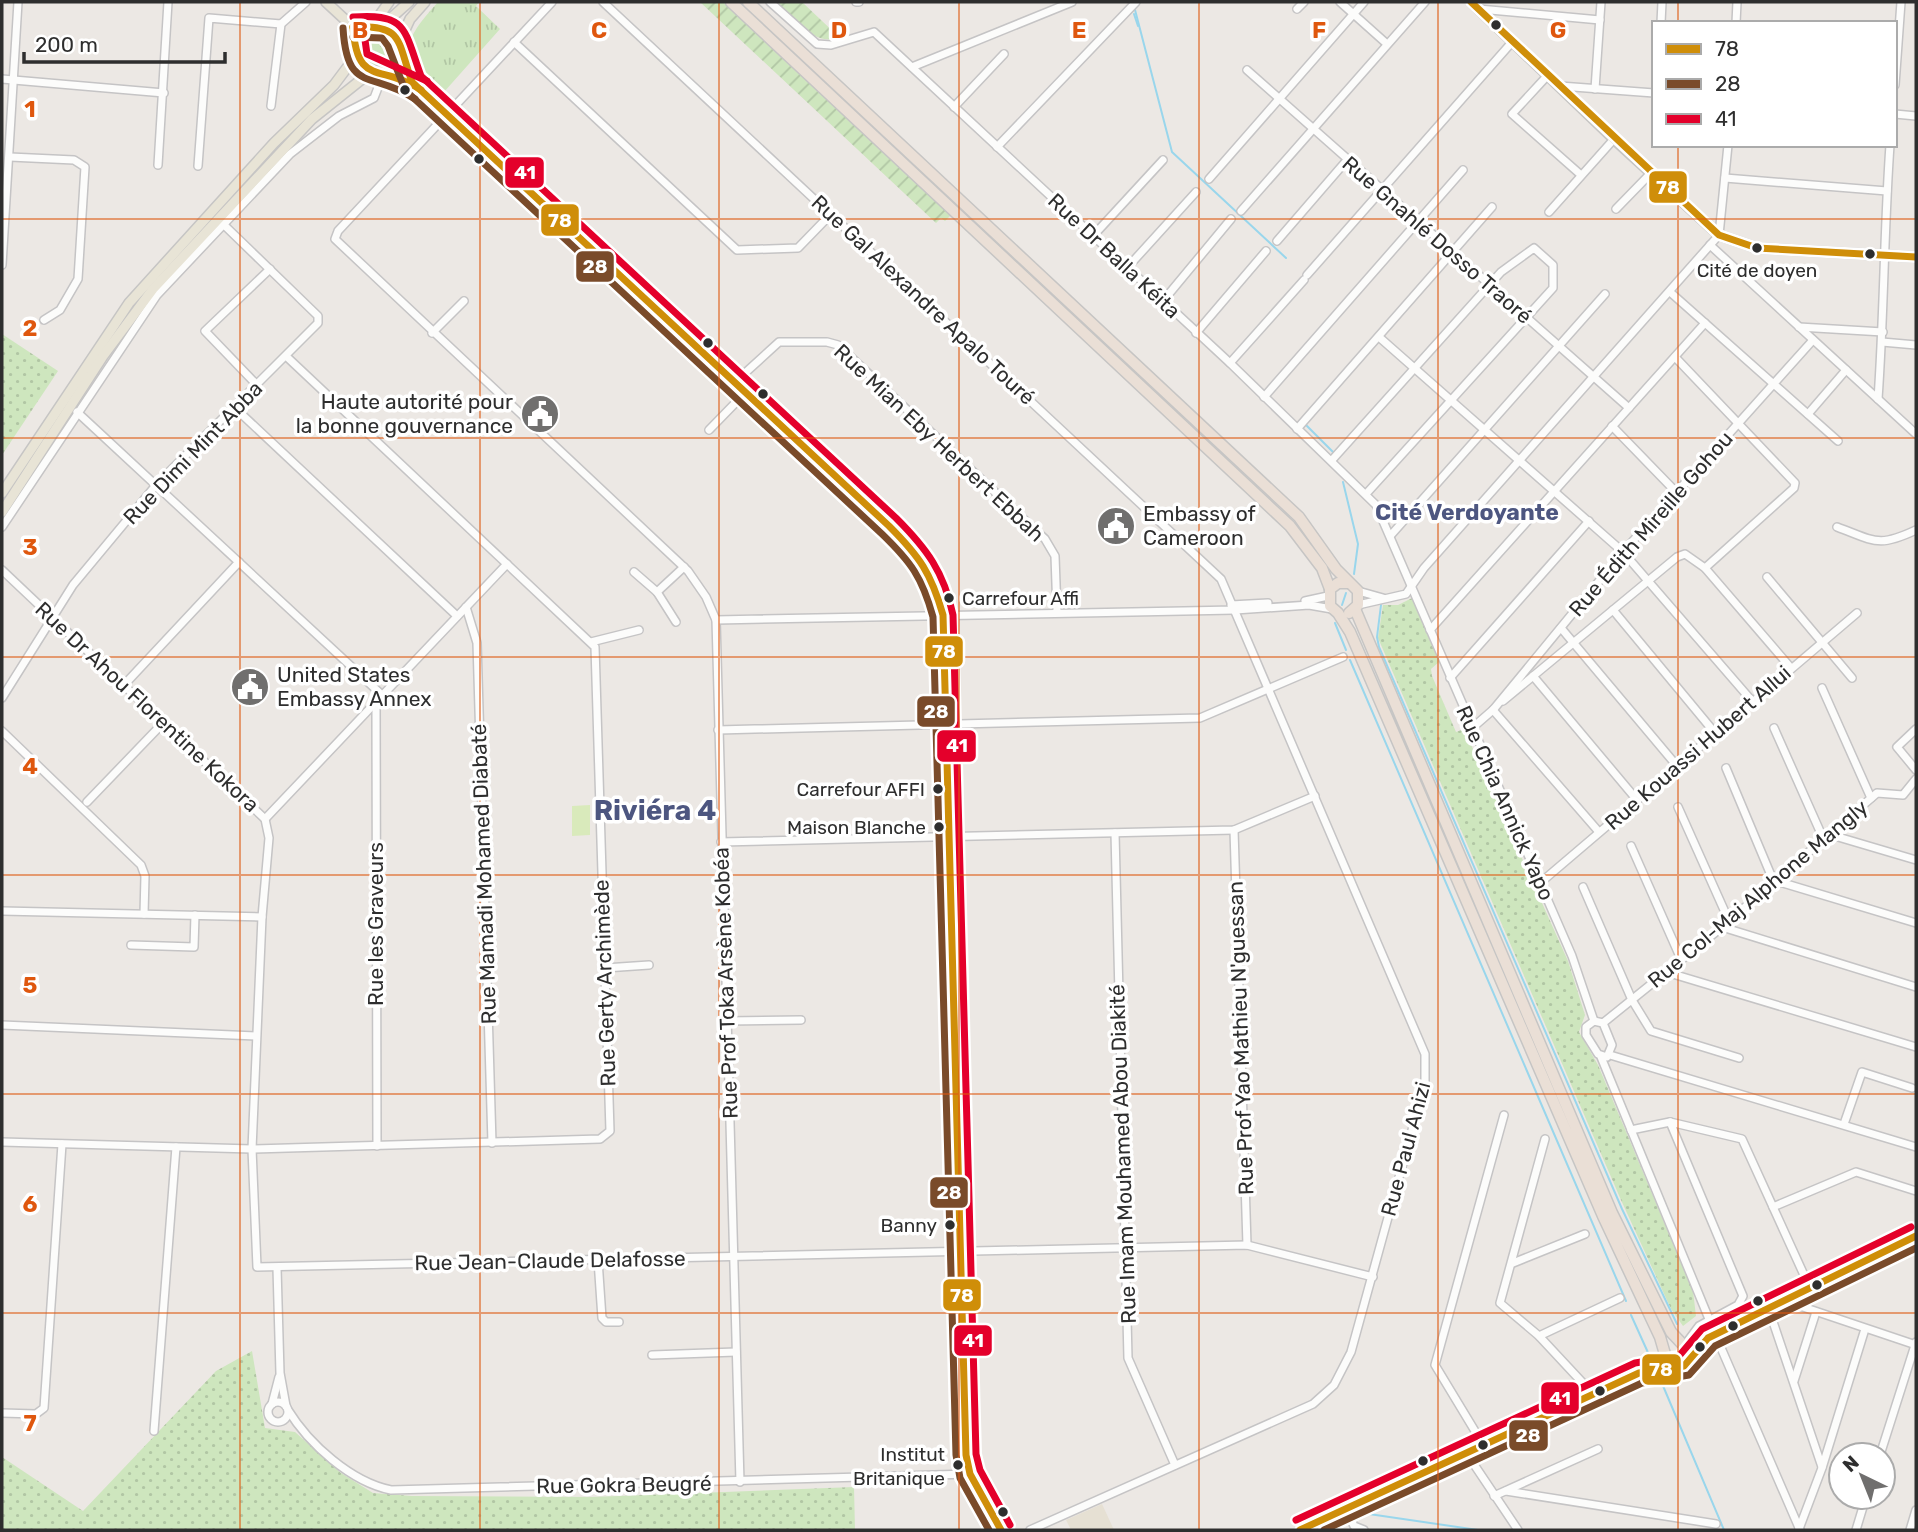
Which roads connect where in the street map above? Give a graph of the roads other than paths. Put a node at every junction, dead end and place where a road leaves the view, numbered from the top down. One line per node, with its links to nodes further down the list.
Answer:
1 (18, 2): 46 (street)
2 (168, 2): 50 (street)
3 (306, 2): 30 (street)
4 (327, 2): 32 (main road)
5 (390, 2): 26 (main road); 31 (main road)
6 (409, 2): 26 (main road)
7 (425, 2): 38 (main road)
8 (552, 2): 35 (street)
9 (603, 2): 80 (street, Rue Gal Alexandre Apalo Touré)
10 (731, 2): 163 (highway)
11 (748, 2): 159 (highway)
12 (770, 2): 41 (street, Rue Dr Balla Kéita)
13 (1072, 2): 41 (street)
14 (1136, 2): 60 (street)
15 (1304, 2): 24 (street)
16 (1340, 2): 25 (street)
17 (1364, 2): 25 (street)
18 (1425, 2): 37 (street)
19 (1601, 2): 27 (street)
20 (1662, 2): 28 (street)
21 (1737, 2): 29 (street)
22 (1901, 2): 36 (street)
23 (1475, 5): 27 (street); 34 (main road)
24 (1297, 9)
25 (1353, 13): 37 (street); 52 (street)
26 (394, 14): 31 (main road)
27 (1600, 20): 49 (street)
28 (1661, 21)
29 (1736, 21)
30 (281, 24): 53 (street); 67 (street)
31 (374, 26): 32 (main road); 33 (main road); 38 (main road)
32 (353, 27): 33 (main road)
33 (355, 40): 40 (main road)
34 (1513, 41): 44 (main road); 73 (street)
35 (514, 42): 55 (street); 80 (street)
36 (1897, 42)
37 (1387, 44): 58 (street)
38 (399, 47): 43 (main road); 47 (main road)
39 (1004, 54): 54 (street)
40 (355, 57): 43 (main road); 141 (main road)
41 (912, 67): 54 (street, Rue Dr Balla Kéita)
42 (1247, 70): 52 (street, Rue Gnahlé Dosso Traoré)
43 (377, 71): 47 (main road); 83 (street); 144 (main road)
44 (1548, 75): 48 (main road); 70 (street)
45 (2, 79): 46 (street)
46 (15, 79): 50 (street); 63 (street)
47 (412, 82): 55 (main road)
48 (1560, 86): 49 (street); 59 (main road)
49 (1595, 89): 51 (street)
50 (164, 93): 66 (street)
51 (1652, 93)
52 (1278, 99): 58 (street, Rue Gnahlé Dosso Traoré); 72 (street)
53 (271, 106)
54 (954, 107): 60 (street, Rue Dr Balla Kéita)
55 (446, 114): 106 (street, Rue Prof Toka Arsène Kobéa); 118 (main road)
56 (1897, 114): 57 (street)
57 (1916, 117)
58 (1313, 130): 65 (street, Rue Gnahlé Dosso Traoré); 78 (street)
59 (1614, 139): 69 (main road); 70 (street)
60 (997, 147): 85 (street, Rue Dr Balla Kéita)
61 (1728, 147): 71 (street)
62 (1890, 147): 74 (street)
63 (10, 157): 92 (street); 101 (street)
64 (1163, 160): 85 (street)
65 (1346, 160): 73 (street, Rue Gnahlé Dosso Traoré); 86 (street)
66 (158, 165)
67 (198, 166)
68 (1464, 170): 82 (street)
69 (1651, 173): 77 (street); 84 (main road)
70 (1581, 175): 79 (street)
71 (1725, 178): 74 (street); 84 (street)
72 (1209, 179)
73 (1382, 191): 82 (street, Rue Gnahlé Dosso Traoré); 114 (street)
74 (1887, 191): 90 (street)
75 (1196, 192): 93 (street)
76 (1492, 207): 89 (street)
77 (1616, 209)
78 (1241, 211)
79 (1549, 212)
80 (831, 214): 166 (street, Rue Gal Alexandre Apalo Touré)
81 (1231, 219): 99 (street)
82 (1417, 222): 89 (street, Rue Gnahlé Dosso Traoré); 122 (street)
83 (226, 226): 94 (street, Rue Dimi Mint Abba); 127 (street)
84 (1719, 235): 87 (street); 90 (main road)
85 (1093, 236): 93 (street, Rue Dr Balla Kéita)
86 (1277, 241)
87 (1710, 245): 96 (street); 103 (street)
88 (1266, 251): 104 (street)
89 (1452, 254): 95 (street, Rue Gnahlé Dosso Traoré); 107 (street)
90 (1883, 255): 91 (main road); 105 (street)
91 (1916, 257)
92 (2, 265)
93 (1127, 268): 99 (street, Rue Dr Balla Kéita)
94 (270, 269): 112 (street, Rue Dimi Mint Abba); 120 (street)
95 (1488, 286): 100 (street, Rue Gnahlé Dosso Traoré); 100 (street); 115 (street)
96 (1670, 292): 102 (street); 117 (street)
97 (1605, 295): 110 (street)
98 (464, 301): 106 (street)
99 (1163, 301): 104 (street, Rue Dr Balla Kéita)
100 (1524, 317): 110 (street, Rue Gnahlé Dosso Traoré); 123 (street)
101 (44, 320)
102 (1704, 323): 113 (street); 119 (street)
103 (1798, 327): 105 (street); 108 (street)
104 (1196, 332): 114 (street, Rue Dr Balla Kéita)
105 (1883, 332): 109 (street)
106 (432, 333): 153 (street, Rue Prof Toka Arsène Kobéa)
107 (1379, 337): 115 (street); 131 (street)
108 (1813, 340): 116 (street); 119 (street, Rue Édith Mireille Gohou)
109 (1882, 342): 111 (street); 124 (street)
110 (1558, 345): 117 (street, Rue Gnahlé Dosso Traoré); 133 (street)
111 (1916, 345)
112 (287, 356): 120 (street, Rue Dimi Mint Abba); 152 (street)
113 (1675, 356): 126 (street); 129 (street)
114 (1230, 363): 122 (street, Rue Dr Balla Kéita)
115 (1414, 368): 123 (street); 137 (street)
116 (1846, 370): 124 (street); 128 (street)
117 (1593, 376): 126 (street, Rue Gnahlé Dosso Traoré); 136 (street)
118 (734, 383): 121 (main road); 170 (street, Rue Mian Eby Herbert Ebbah)
119 (1775, 384): 128 (street); 129 (street, Rue Édith Mireille Gohou)
120 (257, 385): 125 (street, Rue Dimi Mint Abba)
121 (745, 393): 132 (street); 172 (main road)
122 (1264, 397): 131 (street, Rue Dr Balla Kéita)
123 (1449, 399): 133 (street); 143 (street)
124 (1878, 399): 134 (street)
125 (235, 408): 139 (street, Rue Dimi Mint Abba); 173 (street)
126 (1629, 408): 130 (street)
127 (79, 414): 139 (street); 146 (street)
128 (1808, 414): 135 (street)
129 (1740, 423): 142 (street, Rue Édith Mireille Gohou); 154 (street)
130 (1612, 426): 140 (street); 142 (street)
131 (1297, 429): 137 (street, Rue Dr Balla Kéita)
132 (709, 430)
133 (1485, 430): 136 (street); 149 (street)
134 (1916, 434)
135 (1838, 440)
136 (1520, 460): 140 (street); 160 (street)
137 (1335, 463): 138 (street); 143 (street, Rue Dr Balla Kéita)
138 (1339, 475)
139 (157, 484): 151 (street); 174 (street, Rue Dimi Mint Abba)
140 (1555, 491): 145 (street); 179 (street)
141 (2, 493)
142 (1677, 493): 150 (street, Rue Édith Mireille Gohou)
143 (1366, 495): 149 (street, Rue Dr Balla Kéita)
144 (2, 512)
145 (1588, 521): 150 (street); 186 (street)
146 (2, 527)
147 (1837, 527): 148 (street)
148 (1916, 530)
149 (1391, 535): 160 (street, Rue Dr Balla Kéita)
150 (1623, 552): 158 (street); 177 (street, Rue Édith Mireille Gohou)
151 (239, 562): 188 (street); 191 (street)
152 (507, 564): 165 (street); 180 (street)
153 (684, 567): 162 (street); 175 (street, Rue Prof Toka Arsène Kobéa)
154 (1705, 568): 158 (street); 184 (street)
155 (2, 570): 174 (street, Rue Dr Ahou Florentine Kokora)
156 (634, 572): 162 (street)
157 (1767, 577): 182 (street)
158 (1650, 580): 168 (street); 193 (street)
159 (1348, 583): 161 (highway); 163 (highway)
160 (1412, 587): 164 (street); 179 (street, Rue Chia Annick Yapo)
161 (1358, 591): 164 (street); 167 (highway)
162 (657, 593): 176 (street)
163 (1329, 593): 166 (street); 169 (highway)
164 (1388, 599): 167 (street)
165 (466, 607): 173 (street); 255 (street, Rue Mamadi Mohamed Diabaté)
166 (1231, 607): 169 (street); 170 (street); 190 (street, Rue Paul Ahizi)
167 (1356, 607): 169 (highway); 284 (highway)
168 (1613, 610): 181 (street); 203 (street)
169 (1335, 611): 286 (highway)
170 (1057, 612): 172 (street)
171 (1857, 613): 182 (street, Rue Kouassi Hubert Allui)
172 (943, 615): 175 (street); 197 (main road)
173 (457, 616): 191 (street)
174 (52, 617): 188 (street, Rue Dr Ahou Florentine Kokora); 192 (street, Rue Dimi Mint Abba)
175 (716, 620): 201 (street, Rue Prof Toka Arsène Kobéa)
176 (676, 622)
177 (1560, 628): 181 (street); 195 (street, Rue Édith Mireille Gohou)
178 (639, 630): 180 (street)
179 (1430, 630): 186 (street, Rue Chia Annick Yapo)
180 (591, 642): 235 (street, Rue Gerty Archimède)
181 (1573, 642): 185 (street); 204 (street)
182 (1822, 643): 184 (street, Rue Kouassi Hubert Allui); 187 (street)
183 (1343, 657): 190 (street)
184 (1791, 668): 193 (street, Rue Kouassi Hubert Allui)
185 (1533, 676): 195 (street); 210 (street)
186 (1450, 678): 199 (street, Rue Chia Annick Yapo)
187 (1852, 678)
188 (124, 685): 196 (street, Rue Dr Ahou Florentine Kokora)
189 (1822, 688): 209 (street)
190 (1270, 689): 197 (street); 208 (street, Rue Paul Ahizi)
191 (382, 695): 194 (street)
192 (2, 698)
193 (1752, 701): 203 (street, Rue Kouassi Hubert Allui)
194 (376, 702): 213 (street); 257 (street, Rue les Graveurs)
195 (1493, 710): 199 (street); 215 (street)
196 (164, 722): 211 (street); 213 (street, Rue Dr Ahou Florentine Kokora)
197 (947, 726): 201 (street); 218 (main road)
198 (1774, 728): 217 (street)
199 (1471, 729): 223 (street, Rue Chia Annick Yapo)
200 (1916, 729): 206 (street)
201 (718, 730): 219 (street, Rue Prof Toka Arsène Kobéa)
202 (2, 731): 226 (street)
203 (1714, 733): 204 (street, Rue Kouassi Hubert Allui)
204 (1677, 766): 210 (street, Rue Kouassi Hubert Allui)
205 (1726, 768): 222 (street)
206 (1916, 770)
207 (1916, 779): 209 (street, Rue Col-Maj Alphone Mangly)
208 (1315, 796): 214 (street); 272 (street, Rue Paul Ahizi)
209 (1871, 798): 217 (street, Rue Col-Maj Alphone Mangly)
210 (1637, 800): 215 (street, Rue Kouassi Hubert Allui)
211 (87, 802)
212 (1678, 807): 229 (street)
213 (265, 819): 228 (street, Rue Dr Ahou Florentine Kokora)
214 (1234, 830): 216 (street); 265 (street, Rue Prof Yao Mathieu N'guessan)
215 (1599, 832): 223 (street, Rue Kouassi Hubert Allui)
216 (1115, 833): 218 (street); 266 (street, Rue Imam Mouhamed Abou Diakité)
217 (1826, 836): 221 (street); 222 (street, Rue Col-Maj Alphone Mangly)
218 (950, 837): 219 (street); 267 (main road)
219 (721, 842): 240 (street, Rue Prof Toka Arsène Kobéa)
220 (1631, 846): 233 (street)
221 (1916, 860)
222 (1773, 880): 229 (street, Rue Col-Maj Alphone Mangly); 230 (street)
223 (1540, 883): 241 (street, Rue Chia Annick Yapo)
224 (1583, 887): 238 (street)
225 (2, 911): 226 (street)
226 (144, 914): 227 (street)
227 (195, 915): 228 (street); 232 (street)
228 (262, 917): 244 (street, Rue Dr Ahou Florentine Kokora)
229 (1728, 921): 231 (street, Rue Col-Maj Alphone Mangly)
230 (1916, 923)
231 (1722, 927): 233 (street, Rue Col-Maj Alphone Mangly); 237 (street)
232 (131, 945)
233 (1681, 959): 236 (street, Rue Col-Maj Alphone Mangly)
234 (649, 965): 235 (street)
235 (605, 968): 255 (street, Rue Gerty Archimède)
236 (1667, 972): 238 (street, Rue Col-Maj Alphone Mangly); 245 (street)
237 (1916, 987)
238 (1632, 1000): 242 (street, Rue Col-Maj Alphone Mangly); 247 (street)
239 (801, 1020): 240 (street)
240 (727, 1021): 268 (street, Rue Prof Toka Arsène Kobéa)
241 (1594, 1021): 242 (street); 246 (street, Rue Chia Annick Yapo)
242 (1603, 1023): 246 (street)
243 (2, 1025): 244 (street)
244 (256, 1036): 260 (street, Rue Dr Ahou Florentine Kokora)
245 (1916, 1047)
246 (1605, 1056): 251 (street); 252 (street)
247 (1739, 1058)
248 (1912, 1088): 251 (street)
249 (1504, 1115): 301 (street)
250 (1670, 1122): 252 (street); 262 (street); 278 (street)
251 (1844, 1124): 259 (street)
252 (1631, 1130): 278 (street)
253 (1545, 1139): 270 (street)
254 (2, 1142): 256 (street, Rue Gerty Archimède)
255 (492, 1143): 257 (street, Rue Gerty Archimède)
256 (62, 1144): 258 (street, Rue Gerty Archimède); 296 (street)
257 (377, 1146): 260 (street, Rue Gerty Archimède)
258 (176, 1147): 260 (street, Rue Gerty Archimède); 299 (street)
259 (1916, 1147)
260 (252, 1149): 271 (street)
261 (1916, 1191): 262 (street)
262 (1773, 1207): 273 (street)
263 (1585, 1234): 270 (street)
264 (1916, 1236): 273 (main road)
265 (1247, 1245): 266 (street, Rue Jean-Claude Delafosse); 272 (street, Rue Jean-Claude Delafosse)
266 (1126, 1246): 267 (street, Rue Jean-Claude Delafosse); 304 (street, Rue Imam Mouhamed Abou Diakité)
267 (962, 1252): 268 (street, Rue Jean-Claude Delafosse); 306 (main road)
268 (735, 1257): 269 (street, Rue Jean-Claude Delafosse); 285 (street, Rue Prof Toka Arsène Kobéa)
269 (598, 1260): 271 (street, Rue Jean-Claude Delafosse); 279 (street)
270 (1513, 1263): 281 (street)
271 (277, 1268): 290 (street, Rue Gokra Beugré)
272 (1373, 1277): 304 (street, Rue Paul Ahizi)
273 (1809, 1286): 274 (main road)
274 (1790, 1296): 276 (main road); 277 (street)
275 (1620, 1298): 281 (street)
276 (1768, 1307): 282 (main road); 292 (street)
277 (1816, 1312): 280 (street); 292 (street)
278 (1709, 1319): 284 (street)
279 (619, 1322)
280 (1864, 1329): 283 (street); 305 (street)
281 (1539, 1336): 293 (street)
282 (1712, 1336): 284 (main road); 288 (main road); 319 (street)
283 (1916, 1344): 300 (street)
284 (1682, 1345): 286 (highway); 288 (highway)
285 (736, 1352): 287 (street); 307 (street, Rue Prof Toka Arsène Kobéa)
286 (1666, 1354): 289 (highway); 291 (main road)
287 (652, 1355)
288 (1690, 1356): 289 (highway)
289 (1671, 1367): 291 (main road)
290 (280, 1373): 294 (street, Rue Gokra Beugré); 295 (street, Rue Gokra Beugré)
291 (1639, 1373): 293 (main road)
292 (1794, 1381): 305 (street)
293 (1594, 1395): 301 (main road)
294 (272, 1404): 295 (street); 297 (street)
295 (287, 1408): 297 (street); 298 (street, Rue Gokra Beugré)
296 (2, 1413)
297 (280, 1422): 298 (street, Rue Gokra Beugré)
298 (299, 1428): 307 (street, Rue Gokra Beugré)
299 (154, 1431)
300 (1885, 1441)
301 (1484, 1446): 303 (main road)
302 (1598, 1449): 308 (street)
303 (1467, 1454): 309 (street); 310 (main road)
304 (1175, 1465): 315 (street, Rue Paul Ahizi)
305 (1822, 1468): 319 (street)
306 (970, 1474): 307 (street, Rue Gokra Beugré); 314 (main road)
307 (740, 1482)
308 (1506, 1491): 309 (street); 313 (street)
309 (1494, 1496): 318 (street)
310 (1346, 1509): 316 (main road); 317 (street)
311 (1916, 1510): 321 (street)
312 (1862, 1511): 320 (street)
313 (1716, 1524)
314 (1001, 1530)
315 (1030, 1530)
316 (1300, 1530)
317 (1363, 1530)
318 (1518, 1530)
319 (1800, 1530)
320 (1856, 1530)
321 (1910, 1530)

